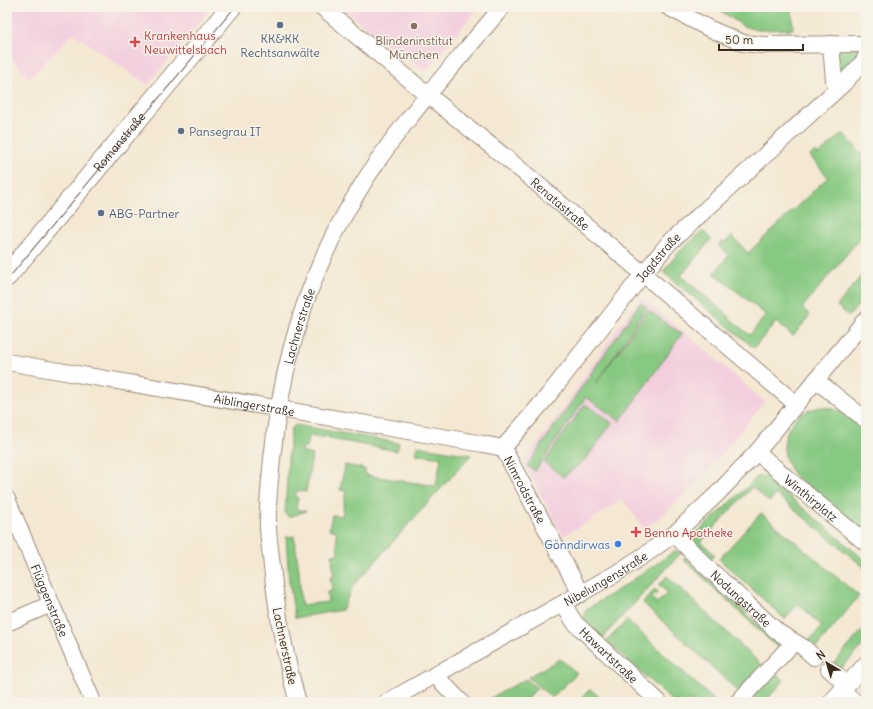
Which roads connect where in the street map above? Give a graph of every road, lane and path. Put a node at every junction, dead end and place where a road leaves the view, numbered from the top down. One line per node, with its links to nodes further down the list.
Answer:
1 (231, 7): 11 (main road, Romanstraße)
2 (322, 7): 9 (street, Renatastraße)
3 (502, 7): 9 (street, Lachnerstraße)
4 (668, 7): 5 (street)
5 (831, 44): 6 (street); 8 (street)
6 (866, 44)
7 (866, 56): 8 (street, Jagdstraße)
8 (838, 88): 10 (street, Jagdstraße)
9 (428, 95): 10 (street, Renatastraße); 16 (street, Lachnerstraße)
10 (643, 274): 15 (street, Renatastraße); 18 (street, Jagdstraße)
11 (7, 276)
12 (866, 319): 14 (street, Nibelungenstraße)
13 (7, 362): 16 (street, Aiblingerstraße)
14 (816, 380): 15 (street, Nibelungenstraße); 17 (street)
15 (796, 404): 19 (street, Nibelungenstraße)
16 (278, 408): 18 (street, Aiblingerstraße); 34 (street, Lachnerstraße)
17 (866, 420)
18 (502, 448): 23 (street, Nimrodstraße)
19 (757, 452): 21 (street, Nibelungenstraße); 22 (street, Winthirplatz)
20 (7, 499): 24 (street, Flüggenstraße)
21 (674, 534): 23 (street, Nibelungenstraße); 27 (street, Nodungstraße)
22 (866, 542)
23 (581, 594): 25 (street, Nibelungenstraße)
24 (51, 604): 26 (street); 33 (street, Flüggenstraße)
25 (563, 604): 31 (street, Nibelungenstraße); 37 (street, Hawartstraße)
26 (7, 623)
27 (794, 642): 28 (street, Nodungstraße); 38 (street)
28 (814, 657)
29 (866, 664): 32 (street)
30 (829, 669): 32 (street)
31 (435, 675): 35 (street, Nibelungenstraße); 36 (street)
32 (845, 688): 39 (street); 40 (street)
33 (93, 702)
34 (298, 702)
35 (387, 702)
36 (462, 702)
37 (659, 702)
38 (738, 702)
39 (831, 702)
40 (855, 702)

